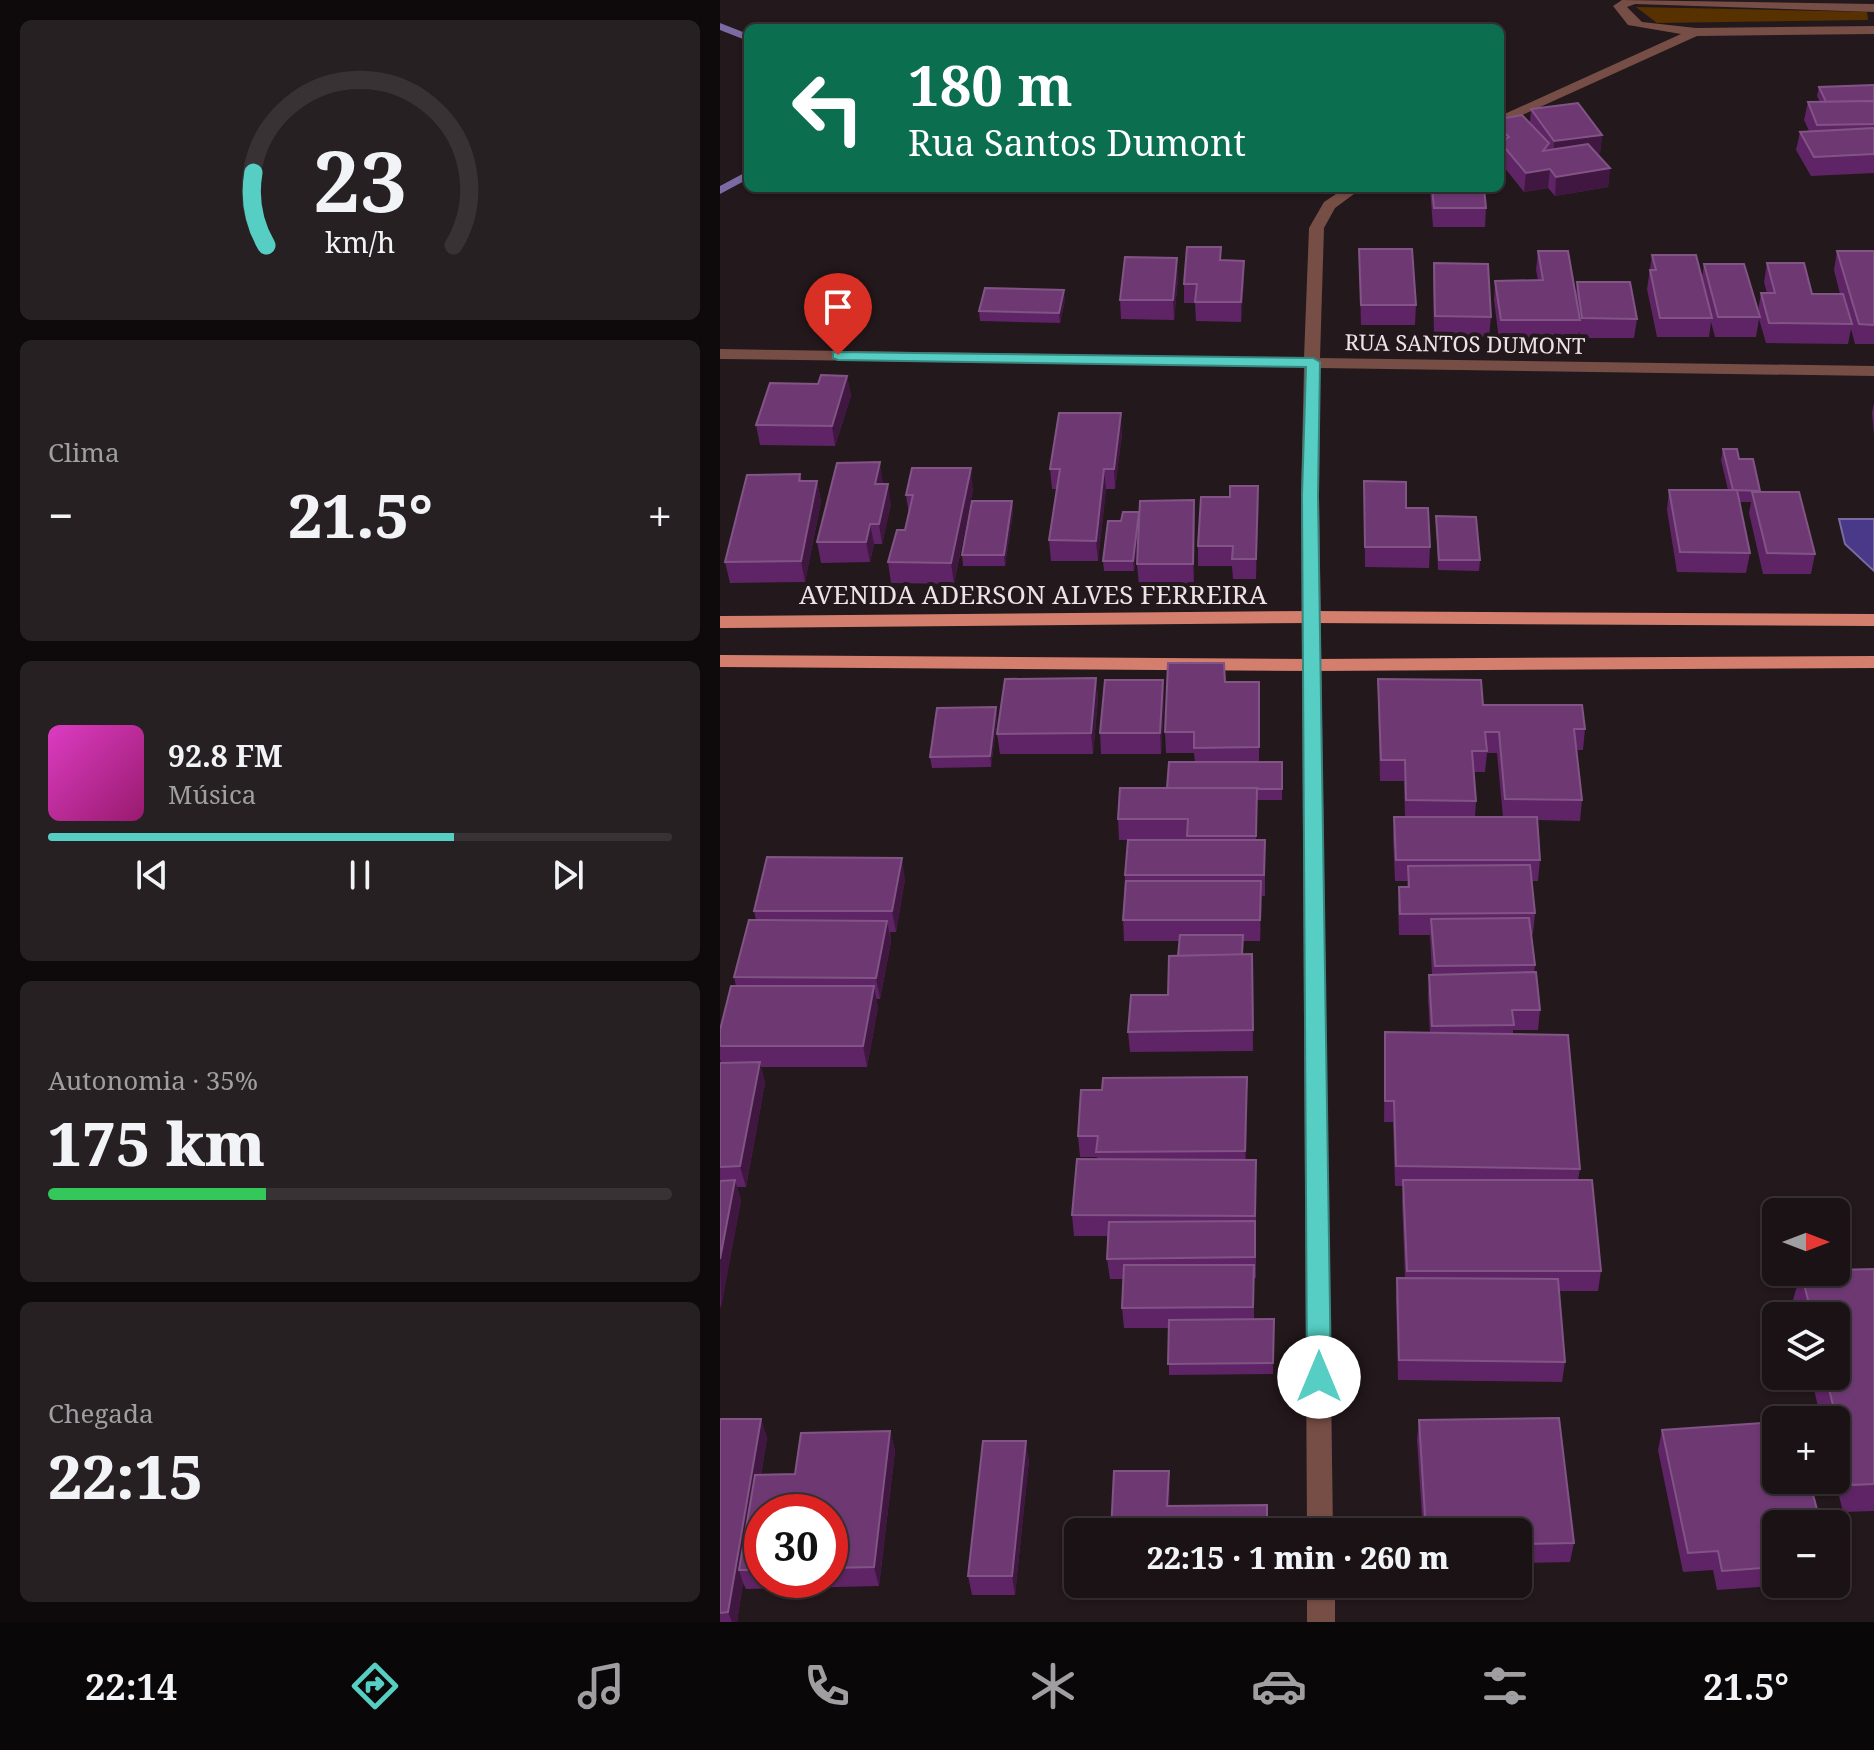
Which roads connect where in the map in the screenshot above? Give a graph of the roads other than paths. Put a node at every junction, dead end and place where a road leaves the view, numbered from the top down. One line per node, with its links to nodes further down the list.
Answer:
1 (1874, 8): 3 (street)
2 (1874, 30): 3 (street)
3 (1696, 32): 4 (street)
4 (1504, 119)
5 (1349, 192): 7 (street)
6 (720, 354): 7 (street, RUA SANTOS DUMONT)
7 (1313, 362): 8 (street, RUA SANTOS DUMONT); 9 (street)
8 (1874, 371)
9 (1311, 617): 10 (main road, AVENIDA ADERSON ALVES FERREIRA); 11 (main road, AVENIDA ADERSON ALVES FERREIRA); 14 (street)
10 (1874, 620)
11 (720, 622)
12 (720, 661): 14 (main road)
13 (1874, 662): 14 (main road)
14 (1313, 665): 15 (street)
15 (1320, 1518)
16 (1321, 1598): 17 (street)
17 (1321, 1622)

